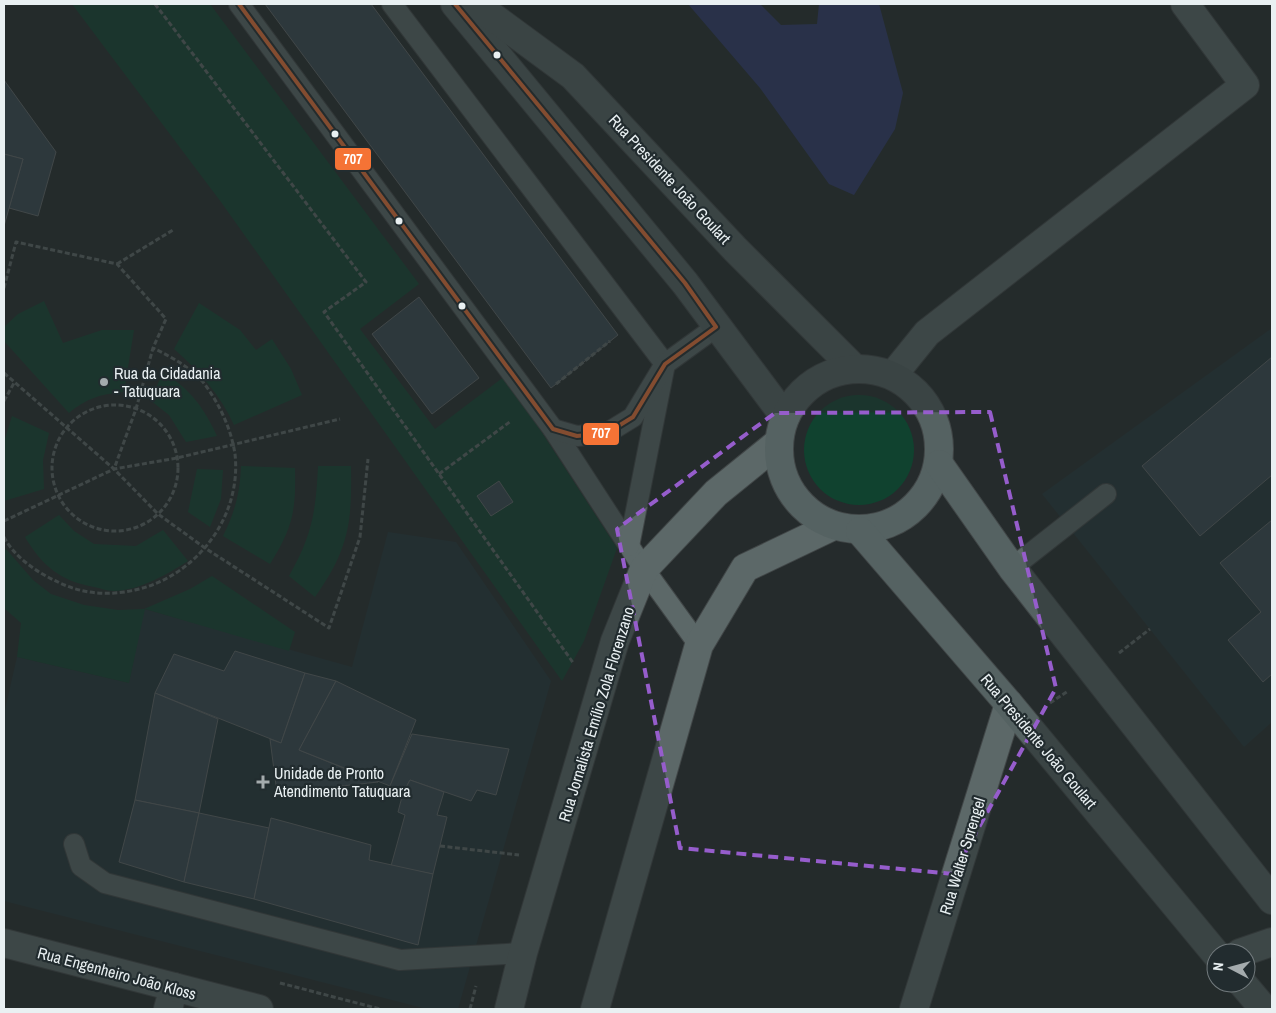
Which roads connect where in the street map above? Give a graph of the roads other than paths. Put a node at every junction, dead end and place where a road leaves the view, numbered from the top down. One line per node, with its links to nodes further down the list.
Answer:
1 (239, 4): 10 (lane)
2 (392, 4): 7 (lane)
3 (455, 4): 6 (main road)
4 (475, 4): 8 (main road, Rua Presidente João Goulart)
5 (1185, 4): 9 (street)
6 (716, 327): 7 (lane); 11 (main road)
7 (665, 364): 10 (lane); 16 (lane)
8 (854, 368): 9 (main road); 11 (main road)
9 (893, 375): 12 (main road)
10 (553, 429): 16 (lane)
11 (782, 430): 14 (main road); 18 (street, Rua Jornalista Emílio Zola Florenzano)
12 (939, 464): 15 (main road); 17 (main road)
13 (1106, 494): 17 (lane)
14 (833, 526): 15 (main road); 19 (street)
15 (860, 530): 20 (main road, Rua Presidente João Goulart)
16 (630, 546): 18 (lane)
17 (1012, 568): 22 (main road)
18 (644, 569): 19 (lane); 27 (street, Rua Jornalista Emílio Zola Florenzano)
19 (699, 645): 32 (street)
20 (1009, 704): 25 (main road, Rua Presidente João Goulart); 33 (street, Rua Walter Sprengel)
21 (74, 844): 27 (lane)
22 (1272, 900)
23 (1272, 942): 26 (street)
24 (4, 943): 29 (street, Rua Engenheiro João Kloss)
25 (1206, 943)
26 (1256, 948)
27 (523, 953): 31 (street, Rua Jornalista Emílio Zola Florenzano)
28 (1250, 993): 34 (main road)
29 (171, 998): 30 (street, Rua Engenheiro João Kloss)
30 (259, 1009)
31 (509, 1009)
32 (595, 1009)
33 (914, 1009)
34 (1264, 1009)

